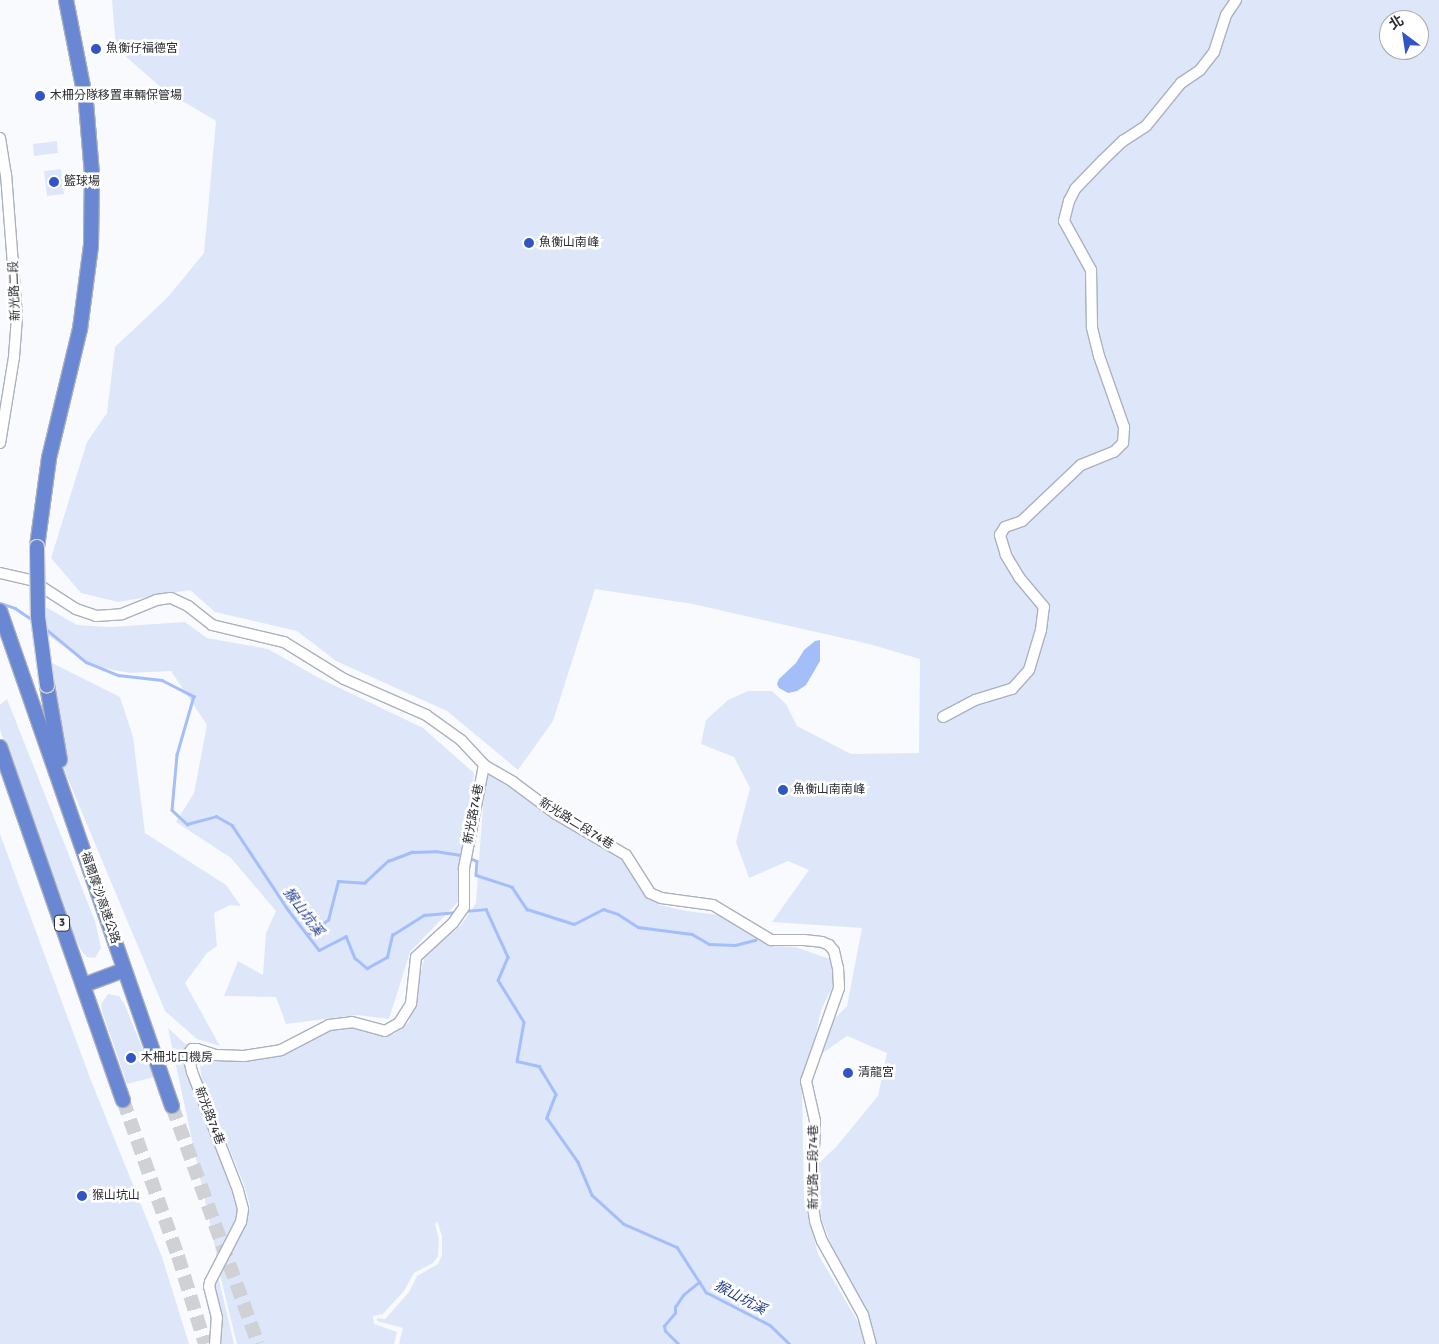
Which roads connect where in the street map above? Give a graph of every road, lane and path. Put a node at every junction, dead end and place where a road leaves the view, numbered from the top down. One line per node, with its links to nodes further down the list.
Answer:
1 (65, 0): 10 (highway, bridge)
2 (1236, 0): 7 (street)
3 (0, 138): 4 (street, 新光路二段)
4 (0, 444)
5 (0, 573): 9 (street, 新光路二段74巷)
6 (0, 611): 10 (highway, 福爾摩沙高速公路)
7 (943, 716)
8 (0, 748): 12 (highway, 3)
9 (484, 765): 15 (street, 新光路74巷); 16 (street, 新光路二段74巷)
10 (66, 798): 11 (highway, 福爾摩沙高速公路)
11 (124, 970): 12 (highway); 14 (highway, 福爾摩沙高速公路)
12 (84, 985): 13 (highway, 3)
13 (122, 1100)
14 (172, 1106)
15 (215, 1344)
16 (871, 1344)

